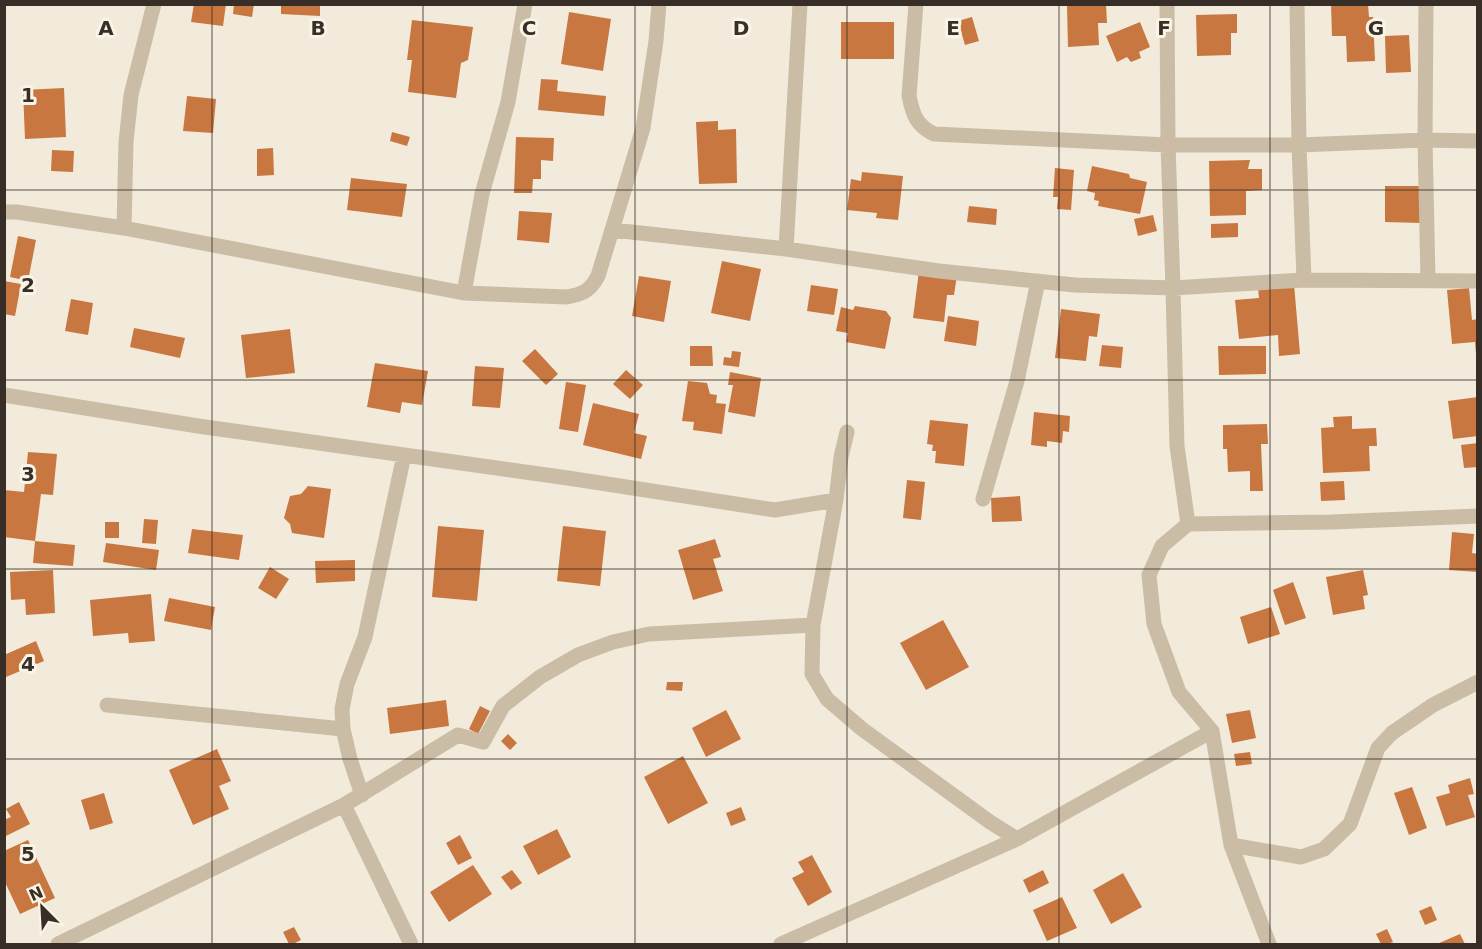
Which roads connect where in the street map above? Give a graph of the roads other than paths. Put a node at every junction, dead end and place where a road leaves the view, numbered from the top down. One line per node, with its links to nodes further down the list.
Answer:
1 (154, 4): 14 (street)
2 (525, 4): 22 (street)
3 (659, 4): 15 (street)
4 (800, 4): 16 (street)
5 (916, 4): 11 (street)
6 (1167, 4): 11 (street)
7 (1297, 4): 12 (street)
8 (1426, 4): 9 (street)
9 (1425, 140): 10 (street); 12 (street); 18 (street)
10 (1478, 141)
11 (1168, 145): 12 (street); 21 (street)
12 (1299, 145): 17 (street)
13 (4, 212): 14 (street)
14 (124, 228): 22 (street)
15 (612, 230): 16 (street); 22 (street)
16 (786, 249): 19 (street)
17 (1304, 280): 18 (street); 21 (street)
18 (1428, 280): 20 (street)
19 (1038, 281): 21 (street); 26 (street)
20 (1478, 281)
21 (1173, 288): 29 (street)
22 (464, 293)
23 (4, 395): 25 (street)
24 (847, 432): 27 (street)
25 (404, 455): 27 (street); 33 (street)
26 (983, 499)
27 (836, 500): 30 (street)
28 (1478, 516): 29 (street)
29 (1188, 524): 34 (street)
30 (813, 625): 35 (street); 37 (street)
31 (1478, 682): 38 (street)
32 (107, 705): 33 (street)
33 (343, 729): 35 (street)
34 (1212, 731): 37 (street); 38 (street)
35 (362, 795): 36 (street)
36 (344, 805): 39 (street); 40 (street)
37 (1017, 839): 41 (street)
38 (1231, 845): 42 (street)
39 (58, 945)
40 (411, 945)
41 (781, 945)
42 (1269, 945)

